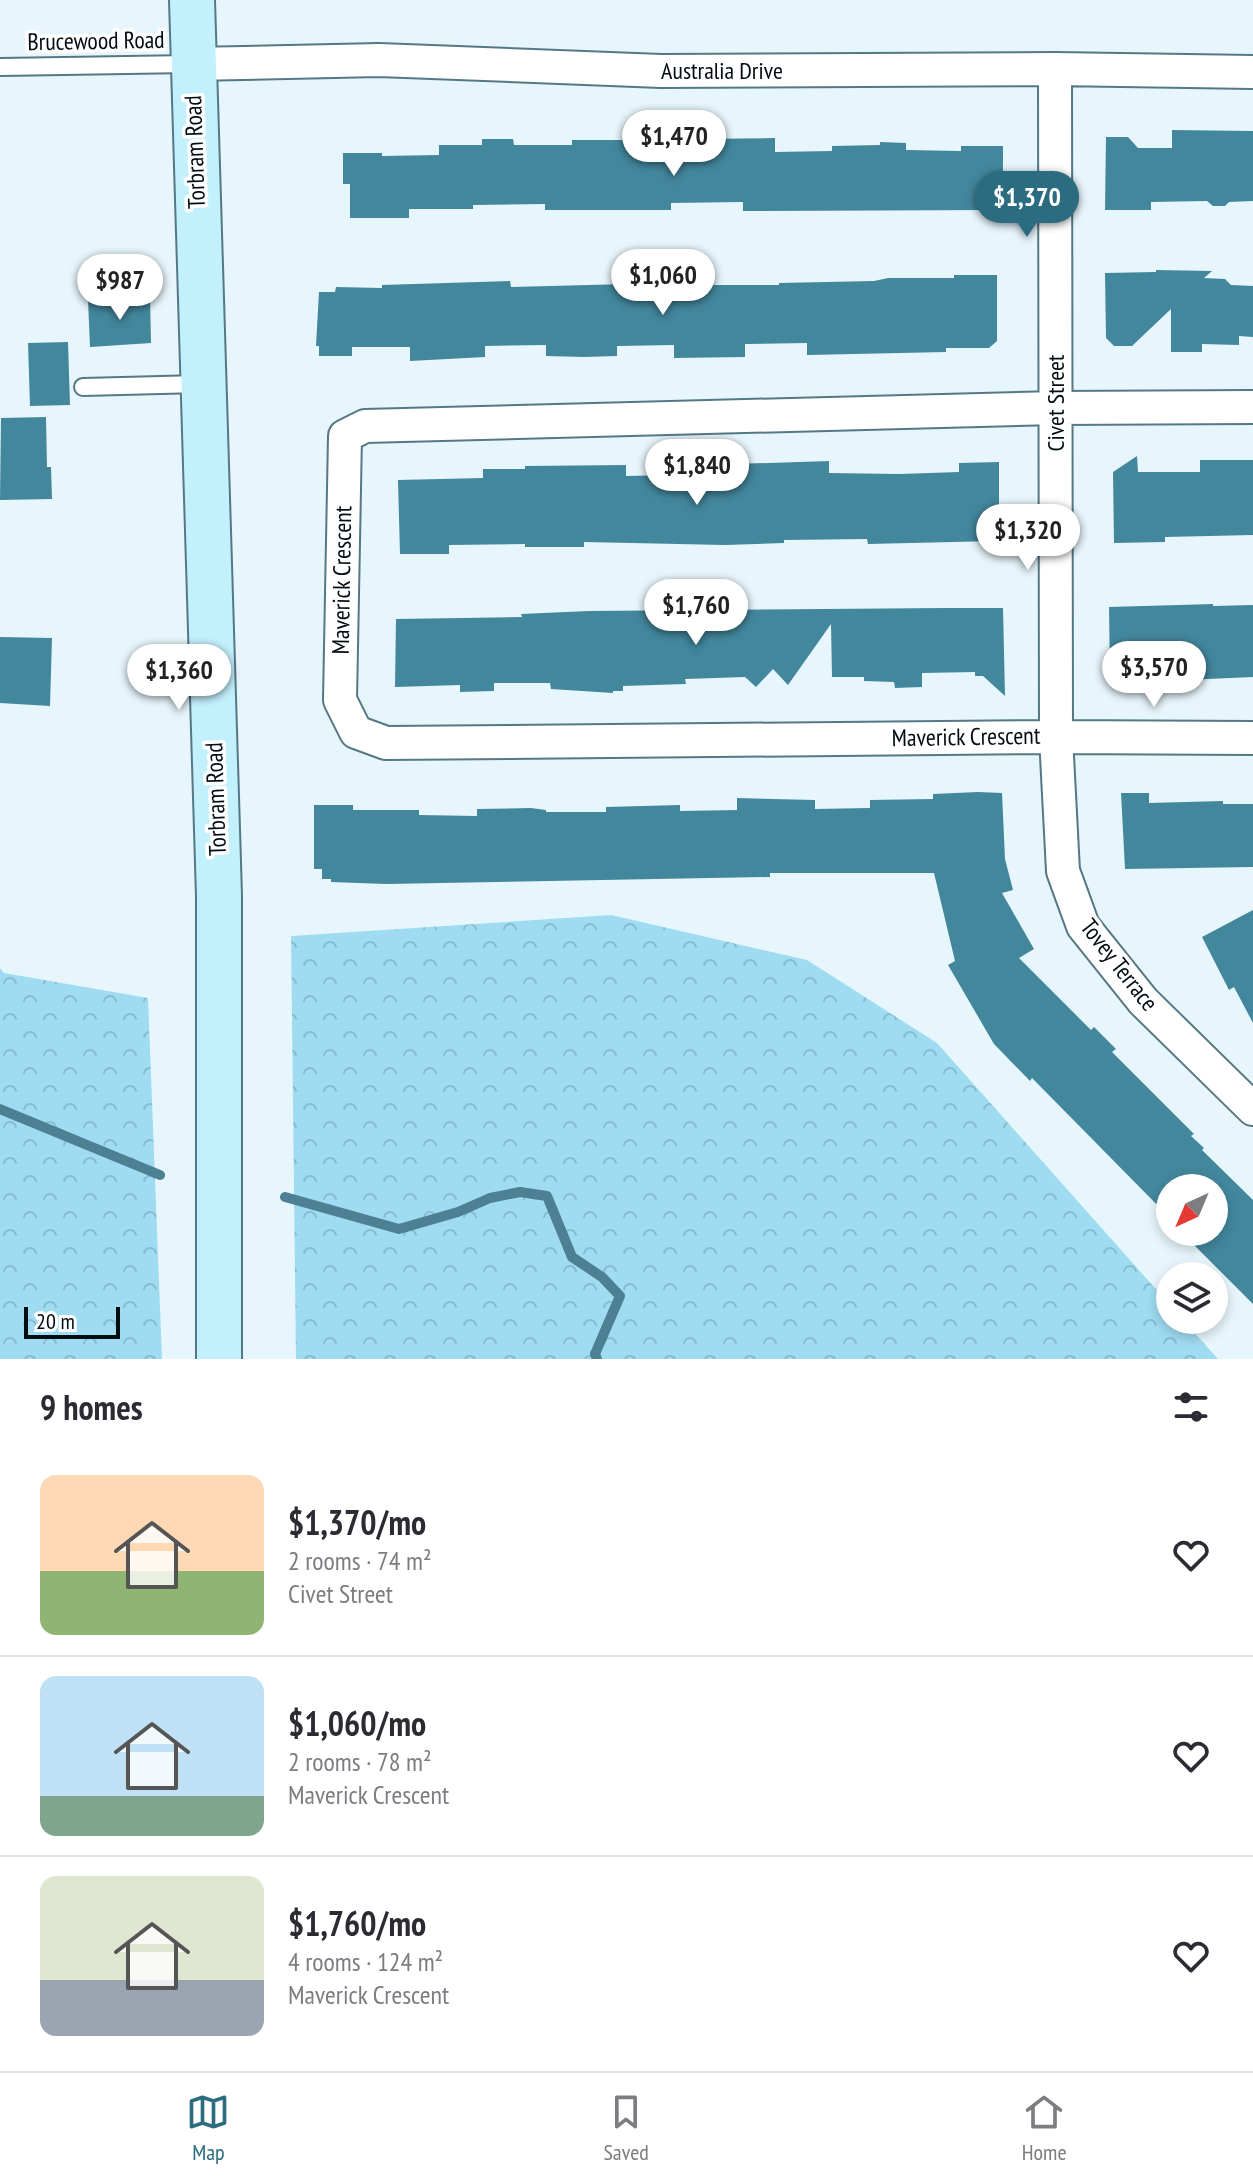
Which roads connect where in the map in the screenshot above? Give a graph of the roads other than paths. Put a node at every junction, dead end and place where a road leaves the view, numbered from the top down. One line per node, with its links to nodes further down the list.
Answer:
1 (192, 0): 2 (main road, Torbram Road)
2 (192, 64): 3 (lane, Brucewood Road); 4 (street, Australia Drive); 6 (main road, Torbram Road)
3 (0, 67)
4 (1055, 69): 5 (street, Australia Drive); 9 (street, Civet Street)
5 (1253, 72)
6 (202, 384): 7 (lane); 13 (main road, Torbram Road)
7 (83, 387)
8 (1253, 407): 9 (street)
9 (1056, 408): 10 (street, Civet Street); 10 (street, Maverick Crescent)
10 (1056, 737): 11 (street); 12 (street, Tovey Terrace)
11 (1253, 738)
12 (1253, 1109)
13 (219, 1359)

